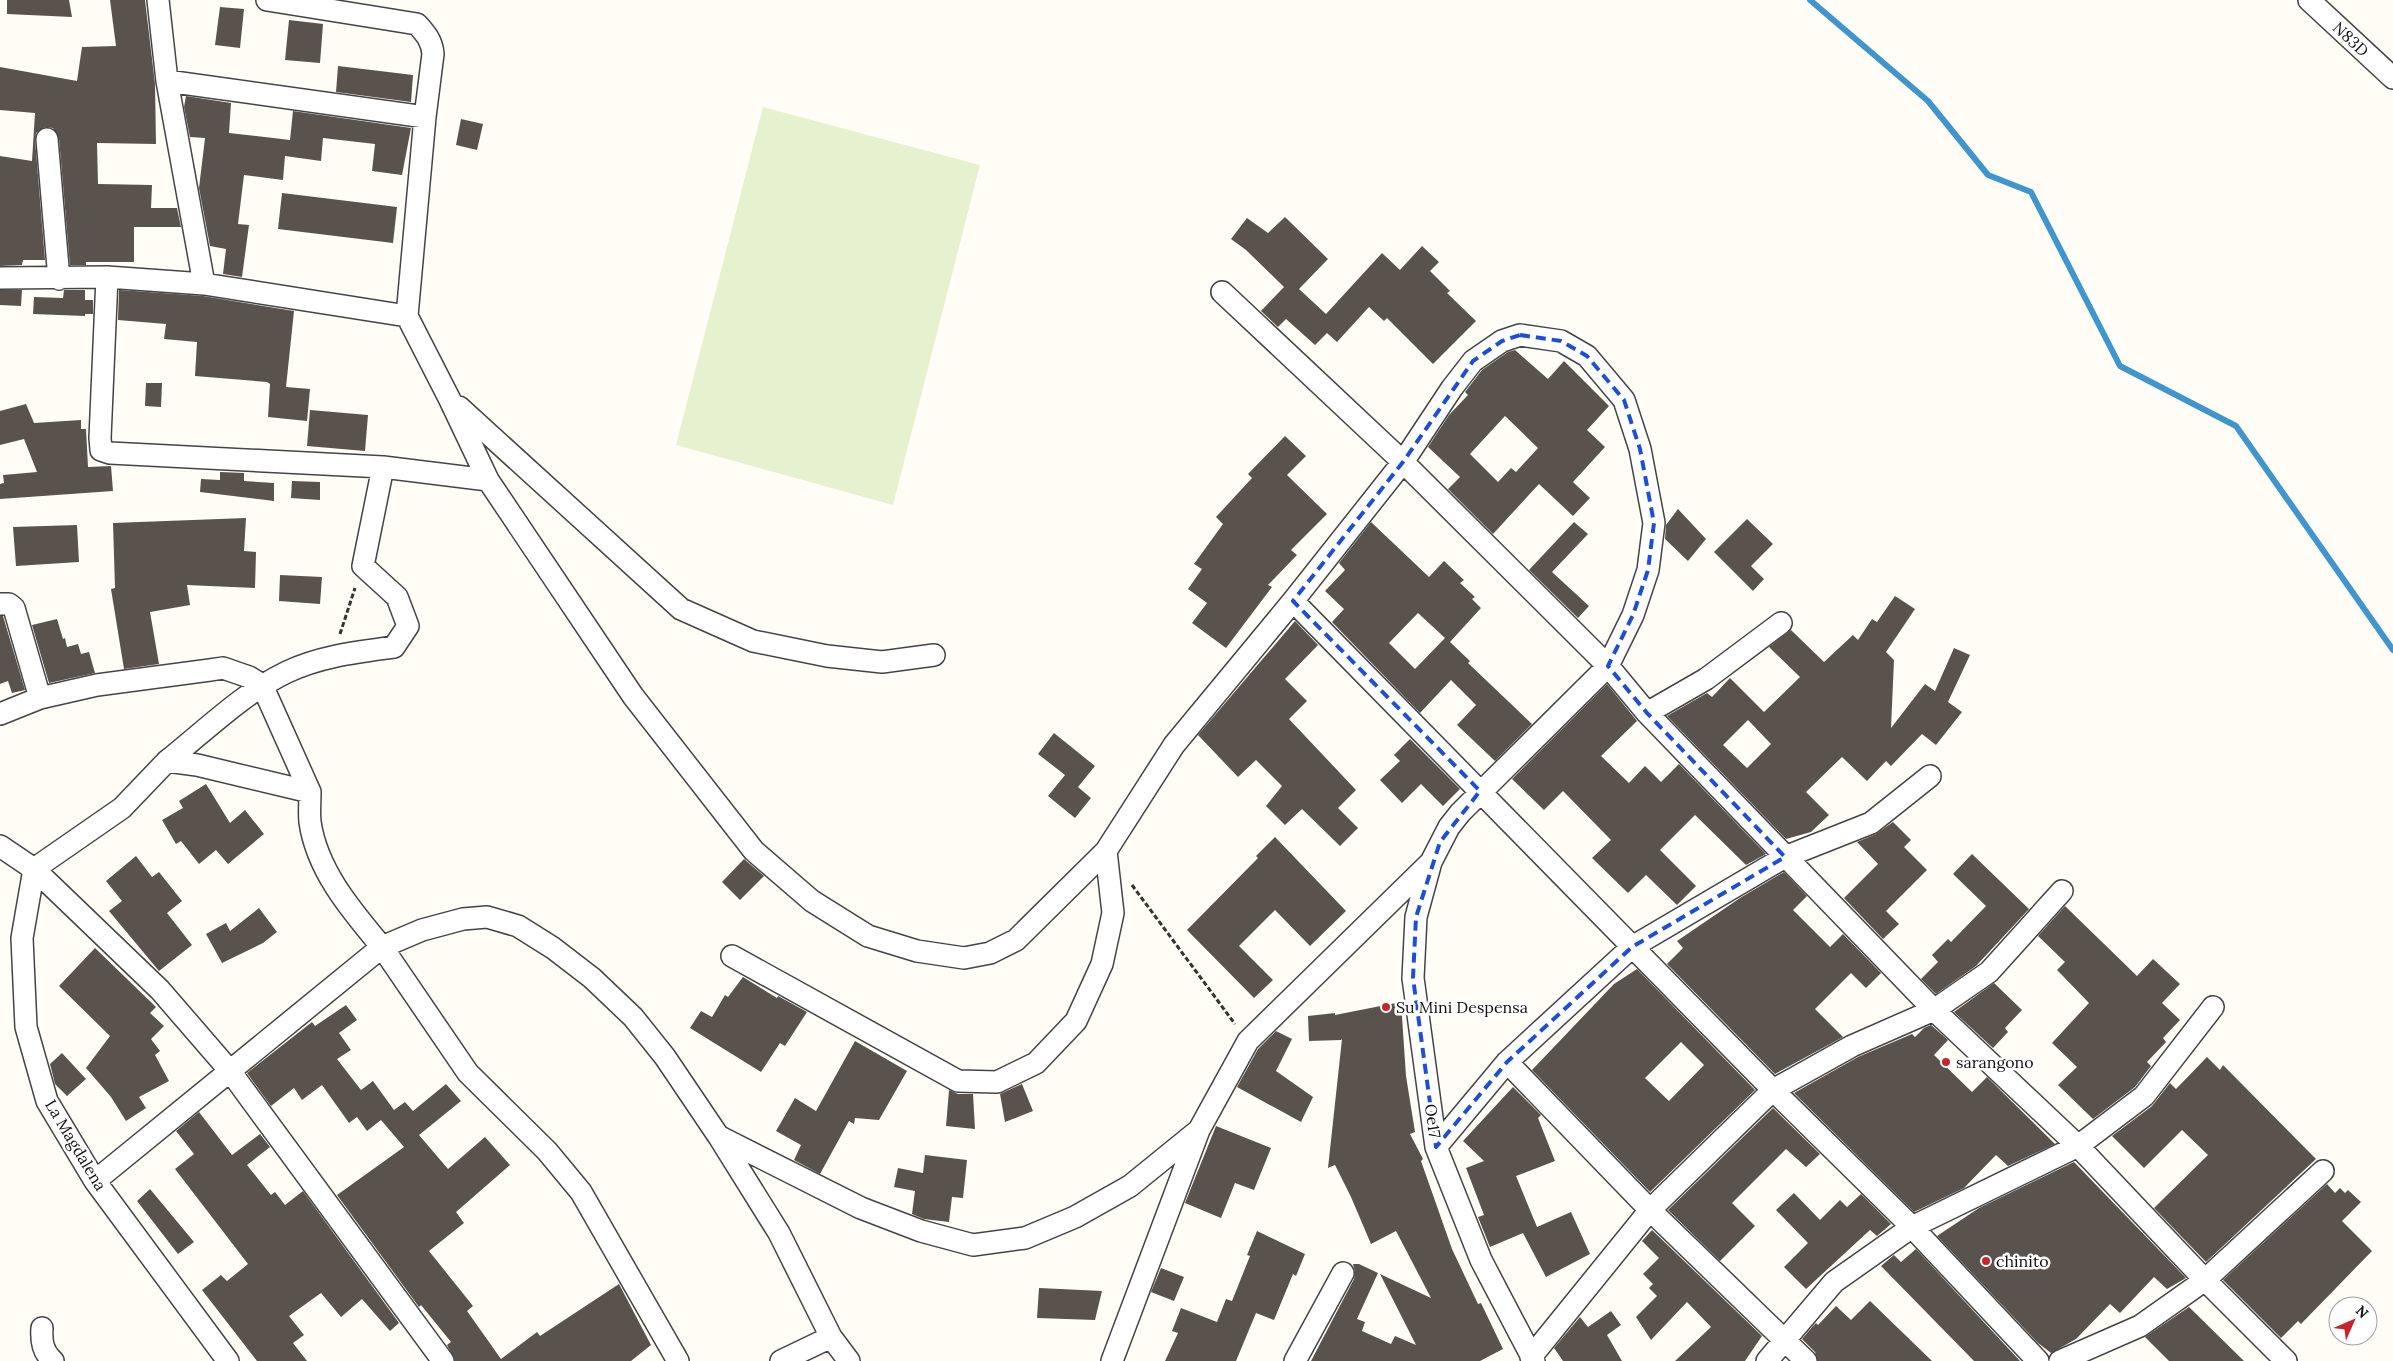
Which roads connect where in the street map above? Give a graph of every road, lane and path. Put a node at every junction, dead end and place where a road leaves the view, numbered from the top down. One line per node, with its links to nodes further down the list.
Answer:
1 (158, 0): 5 (street)
2 (266, 0): 6 (street)
3 (2309, 0): 4 (street, N83D)
4 (2393, 78)
5 (167, 81): 6 (street); 11 (street)
6 (425, 117): 13 (street)
7 (46, 139): 10 (street)
8 (107, 277): 10 (street); 11 (street); 16 (street)
9 (0, 278): 10 (street)
10 (59, 279)
11 (204, 284): 13 (street)
12 (1222, 292): 15 (street)
13 (407, 316): 14 (street)
14 (450, 400): 17 (street); 22 (street)
15 (1403, 462): 19 (street); 24 (street); 24 (street)
16 (383, 468): 17 (street); 18 (street)
17 (488, 480): 34 (street)
18 (363, 566): 23 (path); 23 (street)
19 (1293, 601): 31 (street); 34 (street)
20 (0, 604): 26 (street)
21 (1781, 623): 28 (street)
22 (934, 655)
23 (333, 656): 25 (street)
24 (1608, 666): 28 (street); 31 (street)
25 (262, 685): 26 (street); 29 (street); 32 (street)
26 (40, 698): 27 (street)
27 (0, 714)
28 (1647, 714): 35 (street)
29 (167, 762): 32 (street); 37 (street)
30 (1930, 776): 35 (street)
31 (1480, 791): 36 (street); 41 (street)
32 (310, 792): 40 (street)
33 (0, 846): 37 (street)
34 (1106, 851): 42 (street)
35 (1785, 857): 41 (street); 44 (street)
36 (1431, 862): 45 (street); 52 (street, Oe17)
37 (34, 869): 47 (street); 54 (street, La Magdalena)
38 (1130, 882): 45 (path)
39 (2062, 891): 44 (street)
40 (382, 947): 47 (street); 50 (street); 66 (street)
41 (1632, 947): 46 (street); 48 (street)
42 (732, 956)
43 (2213, 1007): 51 (street)
44 (1934, 1010): 48 (street); 51 (street)
45 (1248, 1041): 49 (street)
46 (1507, 1062): 52 (street); 55 (street)
47 (230, 1071): 54 (street); 65 (street)
48 (1773, 1090): 55 (street); 56 (street)
49 (1199, 1130): 50 (street); 69 (street)
50 (719, 1137): 60 (street)
51 (2078, 1146): 56 (street); 58 (street)
52 (1436, 1147): 62 (street, Oe17)
53 (2323, 1171): 58 (street)
54 (95, 1182): 64 (street, La Magdalena)
55 (1650, 1210): 61 (street); 62 (street)
56 (1912, 1227): 61 (street); 73 (street)
57 (1343, 1273): 70 (street)
58 (2205, 1280): 74 (street); 75 (street)
59 (42, 1328): 63 (street)
60 (831, 1337): 67 (street); 68 (street)
61 (1785, 1340): 71 (street); 72 (street)
62 (1533, 1359)
63 (53, 1361)
64 (228, 1361)
65 (443, 1361)
66 (678, 1361)
67 (780, 1361)
68 (849, 1361)
69 (1112, 1361)
70 (1295, 1361)
71 (1767, 1361)
72 (1806, 1361)
73 (2038, 1361)
74 (2060, 1361)
75 (2286, 1361)

